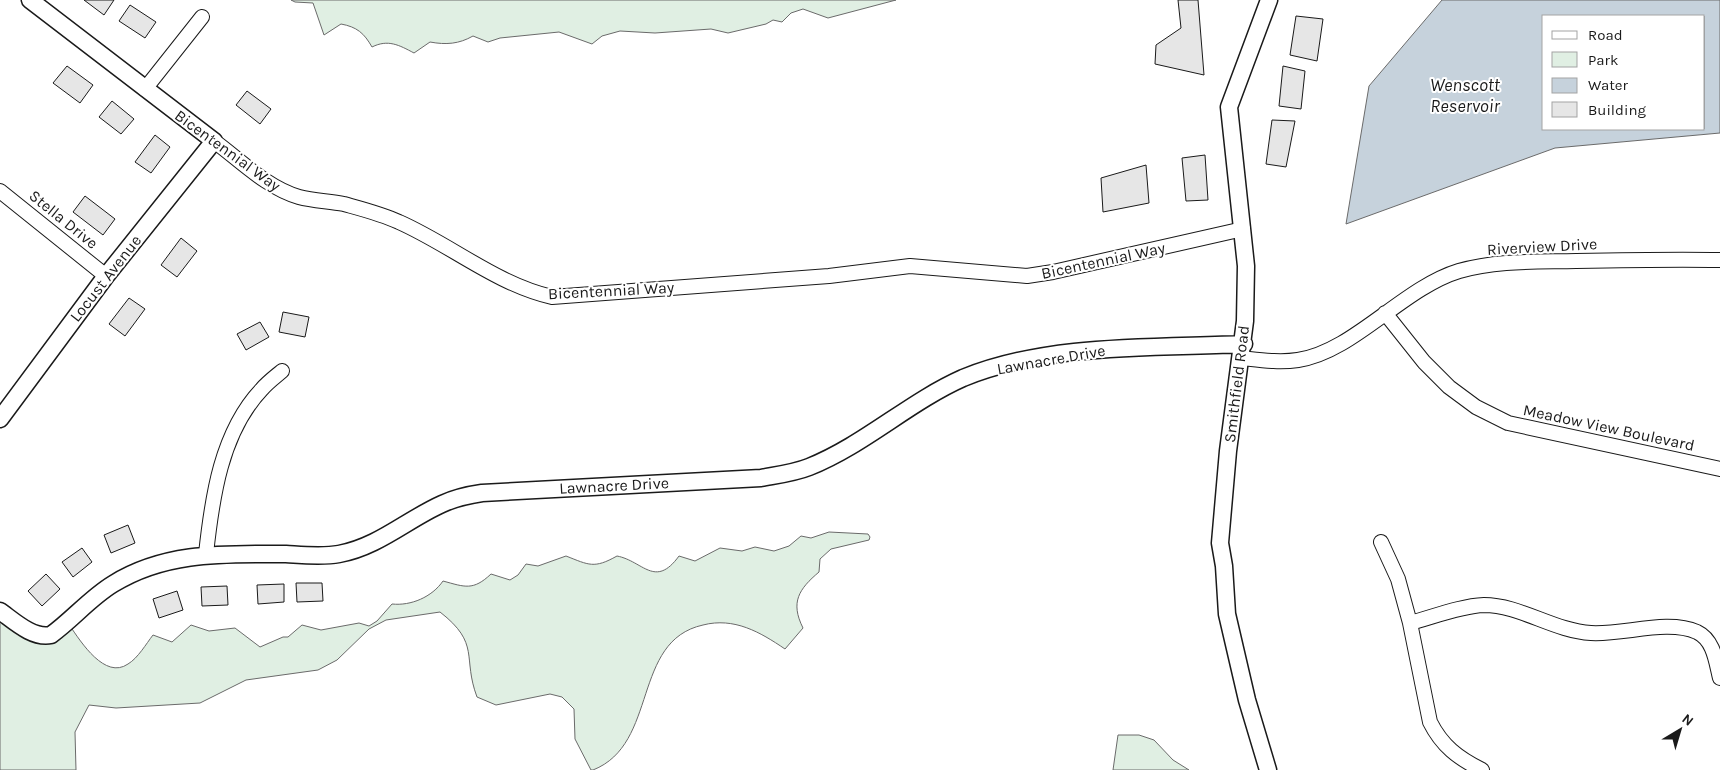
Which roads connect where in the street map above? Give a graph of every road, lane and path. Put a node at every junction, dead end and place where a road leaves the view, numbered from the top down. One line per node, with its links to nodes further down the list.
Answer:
1 (30, 0): 4 (street, Bicentennial Way)
2 (1269, 0): 7 (street, Smithfield Road)
3 (202, 17): 4 (street)
4 (145, 89): 5 (street, Bicentennial Way)
5 (214, 140): 7 (street, Bicentennial Way); 9 (street, Locust Avenue)
6 (0, 191): 9 (street, Stella Drive)
7 (1243, 229): 11 (street, Smithfield Road)
8 (1720, 260): 10 (street, Riverview Drive)
9 (106, 276): 13 (street, Locust Avenue)
10 (1385, 313): 11 (street, Riverview Drive); 14 (street, Meadow View Boulevard)
11 (1243, 351): 16 (street, Lawnacre Drive); 20 (street, Smithfield Road)
12 (282, 371): 16 (street)
13 (2, 410)
14 (1720, 469)
15 (1381, 542): 18 (street)
16 (206, 554): 17 (street, Lawnacre Drive)
17 (0, 611)
18 (1410, 623): 19 (street); 21 (street)
19 (1720, 678)
20 (1268, 770)
21 (1482, 770)

